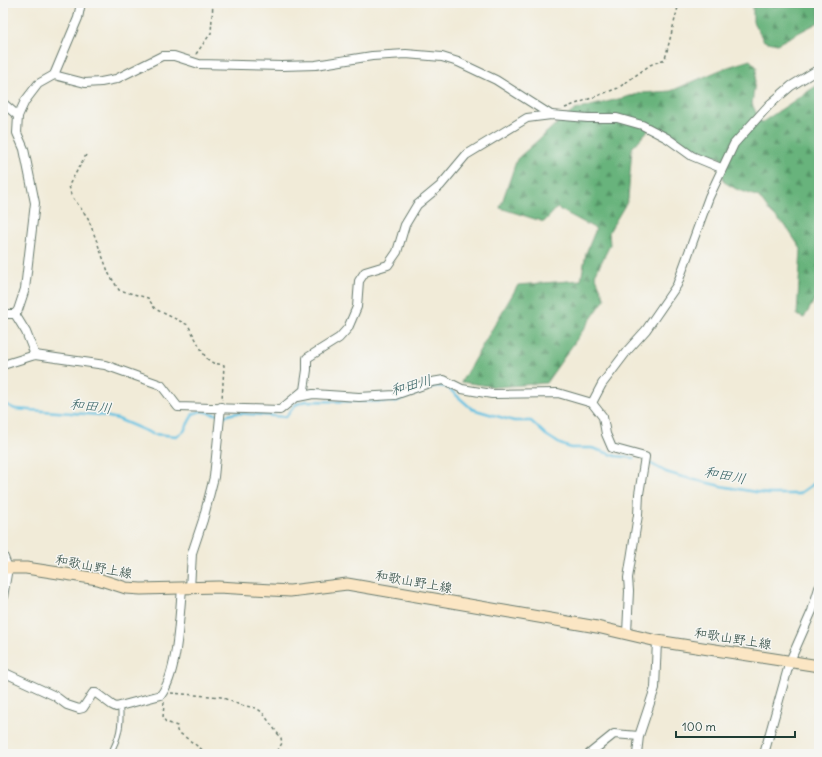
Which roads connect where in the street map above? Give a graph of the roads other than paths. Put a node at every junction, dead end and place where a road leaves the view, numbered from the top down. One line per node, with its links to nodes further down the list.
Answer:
1 (81, 3): 3 (street)
2 (819, 69): 7 (street)
3 (54, 75): 5 (street); 6 (street)
4 (3, 103): 6 (street)
5 (551, 115): 7 (street); 12 (street)
6 (18, 116): 9 (street)
7 (721, 168): 13 (street)
8 (3, 314): 9 (street)
9 (15, 314): 10 (street)
10 (34, 355): 11 (street); 14 (street)
11 (3, 365)
12 (297, 397): 13 (street); 14 (street)
13 (592, 403): 20 (street)
14 (221, 408): 18 (street)
15 (3, 555): 16 (street)
16 (6, 568): 18 (main road, 和歌山野上線); 19 (street)
17 (819, 588): 22 (street)
18 (186, 589): 20 (main road, 和歌山野上線); 25 (street)
19 (3, 597)
20 (627, 633): 21 (main road, 和歌山野上線)
21 (657, 641): 22 (main road, 和歌山野上線); 26 (street)
22 (790, 661): 23 (main road, 和歌山野上線); 30 (street)
23 (819, 666)
24 (3, 672): 25 (street)
25 (120, 706): 27 (lane)
26 (639, 736): 28 (street); 29 (street)
27 (110, 754)
28 (589, 754)
29 (637, 754)
30 (764, 754)

